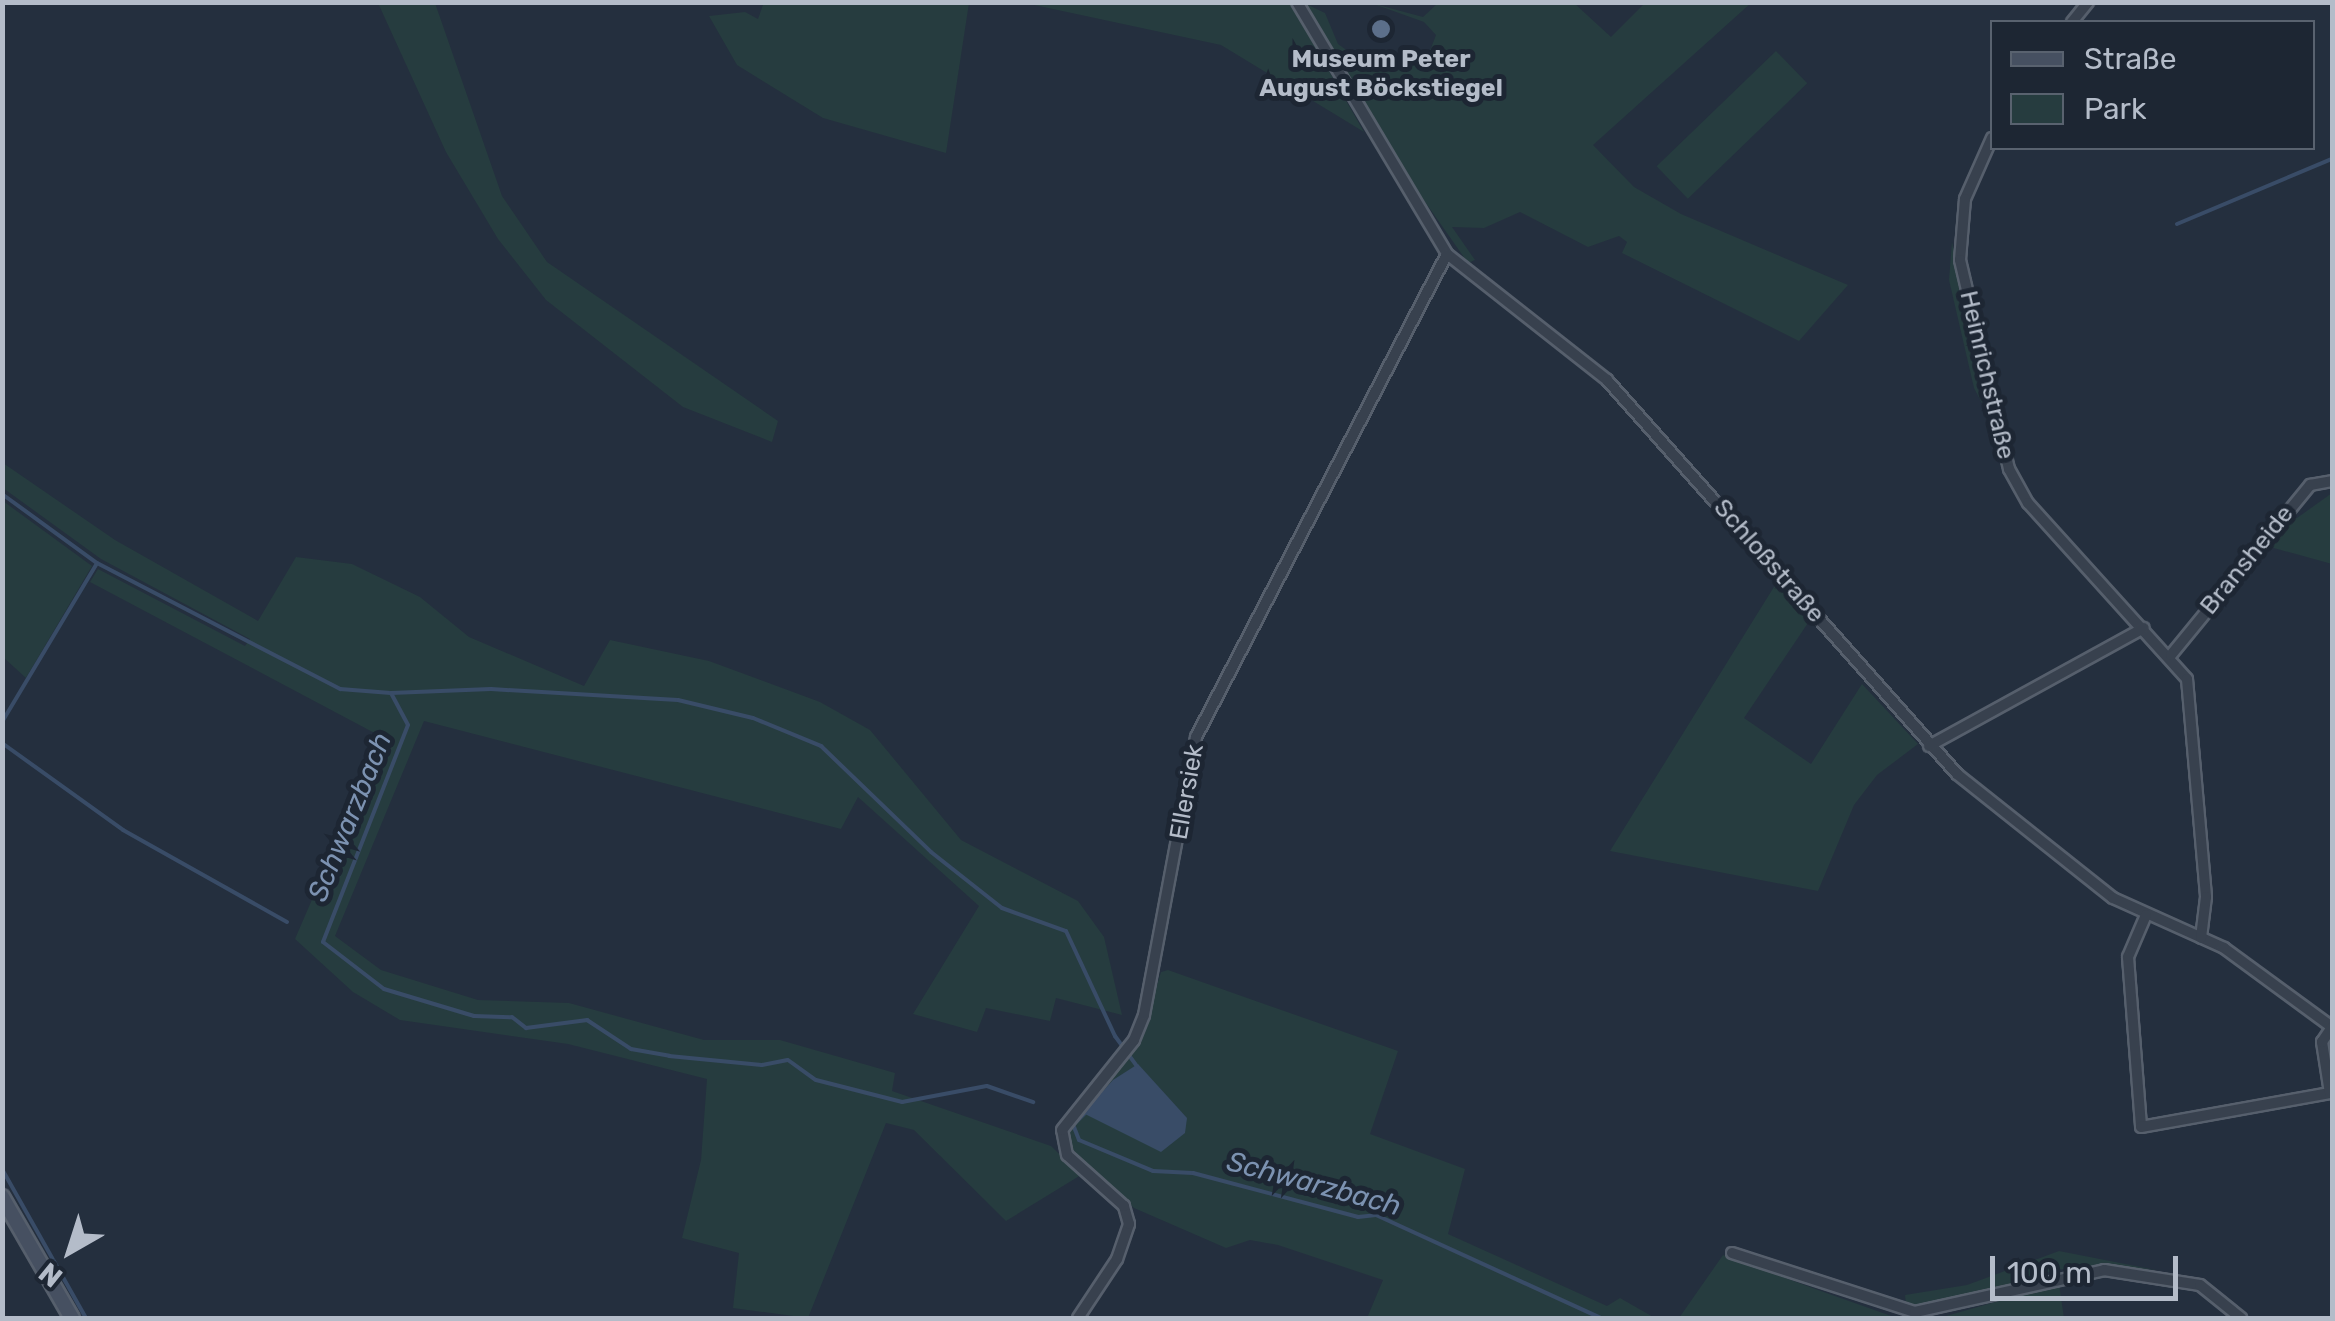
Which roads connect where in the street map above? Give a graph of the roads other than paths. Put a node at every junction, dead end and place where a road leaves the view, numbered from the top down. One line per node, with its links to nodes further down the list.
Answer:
1 (1297, 2): 3 (street, Schloßstraße)
2 (1990, 142): 5 (street, Heinrichstraße)
3 (1447, 254): 7 (street, Schloßstraße); 14 (street, Ellersiek)
4 (2332, 481): 6 (street, Bransheide)
5 (2144, 628): 6 (street, Heinrichstraße); 7 (street)
6 (2171, 655): 9 (street, Heinrichstraße)
7 (1929, 746): 8 (street, Schloßstraße)
8 (2146, 915): 9 (street, Schloßstraße); 10 (street)
9 (2201, 938): 10 (street, Schloßstraße)
10 (2332, 1027)
11 (2, 1198): 13 (street)
12 (1732, 1253): 15 (street)
13 (72, 1318)
14 (1078, 1318)
15 (2242, 1318)

